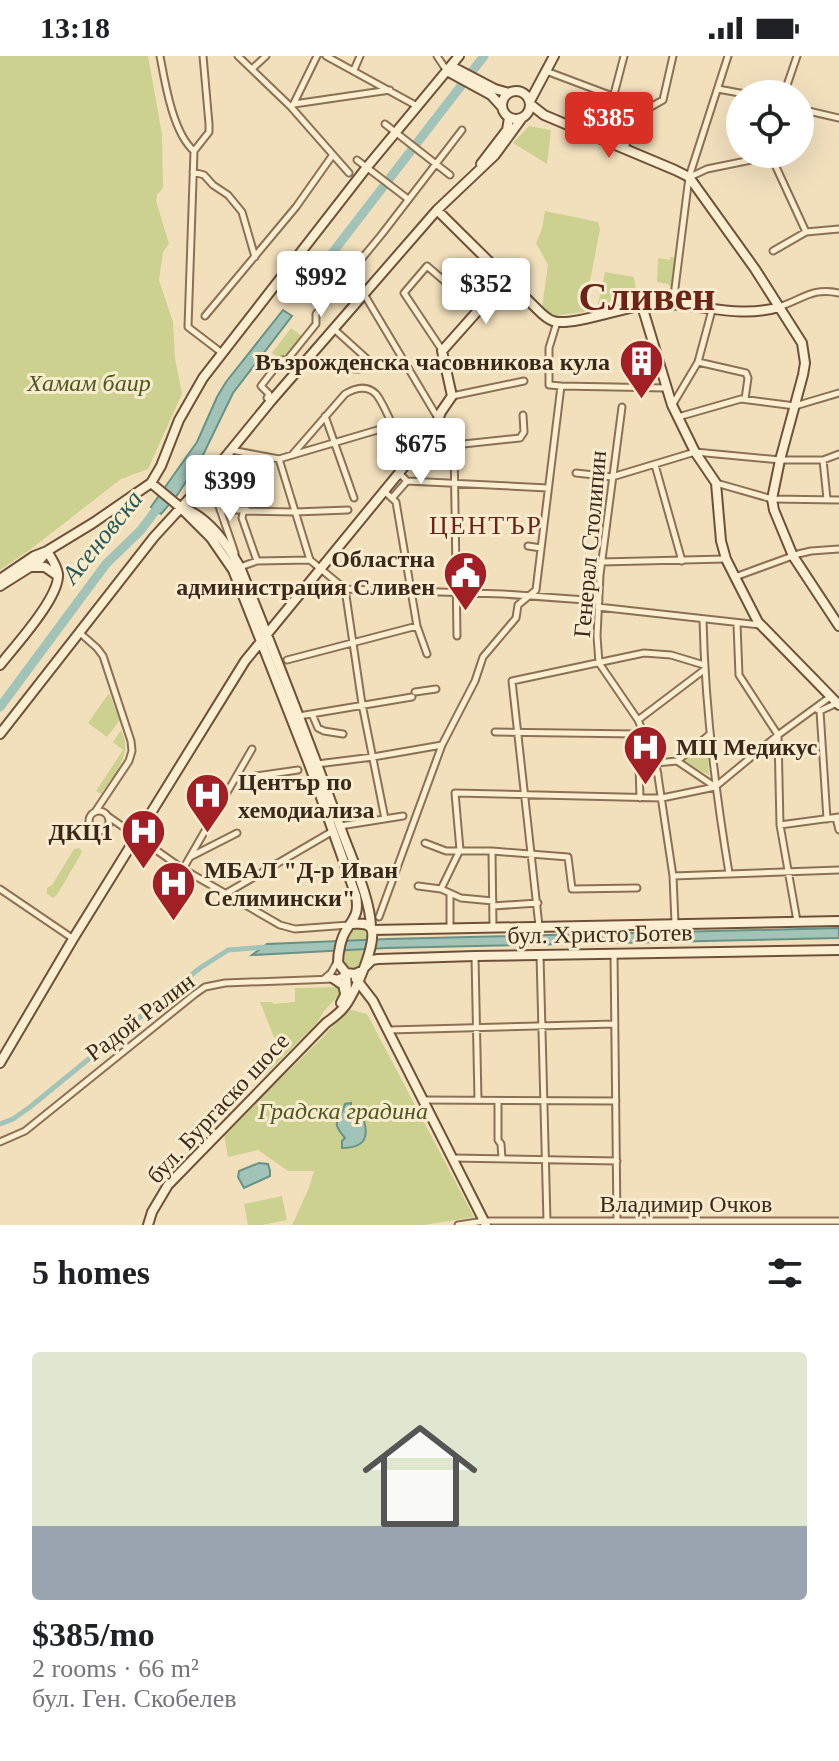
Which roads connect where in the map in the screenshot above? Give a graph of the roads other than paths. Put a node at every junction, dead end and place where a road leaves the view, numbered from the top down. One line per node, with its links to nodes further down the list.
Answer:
1 (160, 56): 45 (street)
2 (203, 56): 45 (street)
3 (238, 56): 17 (street)
4 (266, 56): 17 (street)
5 (317, 56): 30 (street)
6 (326, 56): 18 (street)
7 (360, 56): 18 (street)
8 (437, 56): 16 (street)
9 (459, 56): 16 (main road)
10 (554, 56): 19 (main road)
11 (624, 56): 28 (street)
12 (673, 56): 32 (street)
13 (721, 56): 15 (street)
14 (797, 56): 20 (street)
15 (728, 57): 23 (street)
16 (446, 67): 22 (main road); 31 (main road)
17 (252, 69): 30 (street)
18 (354, 70): 24 (street)
19 (545, 71): 21 (main road); 28 (street)
20 (789, 80)
21 (538, 83): 27 (main road); 29 (main road)
22 (483, 87): 26 (main road); 33 (main road)
23 (718, 89): 25 (street); 56 (street)
24 (391, 90): 30 (street); 31 (street)
25 (726, 90)
26 (509, 93): 27 (main road); 33 (main road)
27 (523, 93): 29 (main road)
28 (613, 97): 32 (street); 43 (street)
29 (530, 103): 35 (main road); 37 (main road)
30 (292, 105): 46 (street)
31 (417, 106): 42 (main road)
32 (640, 107): 44 (street)
33 (503, 108): 38 (main road)
34 (814, 112): 36 (street)
35 (544, 115): 37 (main road); 43 (main road)
36 (836, 116): 40 (street)
37 (524, 117): 38 (main road); 55 (main road)
38 (509, 118): 55 (main road)
39 (385, 124): 42 (street)
40 (839, 128)
41 (462, 130): 48 (street)
42 (395, 132): 48 (street); 50 (main road)
43 (602, 140): 44 (main road)
44 (624, 149): 56 (main road)
45 (194, 151): 52 (street)
46 (332, 156): 53 (street); 62 (street)
47 (357, 160): 50 (street)
48 (436, 164): 54 (street); 57 (street)
49 (726, 165): 56 (street)
50 (367, 167): 57 (street); 77 (main road)
51 (777, 168): 60 (street)
52 (193, 172): 62 (street); 77 (street)
53 (349, 173)
54 (450, 175)
55 (474, 175): 58 (main road)
56 (689, 177): 64 (main road); 67 (street)
57 (408, 199): 86 (street)
58 (437, 210): 63 (main road); 65 (main road)
59 (839, 229): 60 (street)
60 (806, 232): 61 (street)
61 (773, 251)
62 (255, 258): 73 (street)
63 (506, 279): 70 (main road); 74 (main road)
64 (766, 288): 69 (main road); 72 (main road)
65 (364, 293): 75 (main road); 93 (street)
66 (839, 293): 69 (street)
67 (673, 305): 68 (main road); 71 (main road)
68 (642, 306): 74 (main road); 82 (main road)
69 (779, 307): 72 (main road); 88 (main road)
70 (478, 310): 76 (main road); 76 (street)
71 (712, 310): 72 (main road); 78 (street)
72 (762, 312)
73 (205, 316)
74 (559, 322): 81 (street)
75 (334, 329): 79 (street); 86 (main road)
76 (442, 351): 84 (main road)
77 (223, 353): 113 (main road)
78 (698, 362): 85 (street); 87 (street)
79 (355, 369)
80 (524, 381): 84 (street)
81 (561, 386): 82 (street); 114 (street)
82 (666, 388): 87 (main road)
83 (839, 393): 88 (street)
84 (452, 396): 93 (main road)
85 (745, 399): 88 (street); 92 (street)
86 (271, 401): 97 (main road)
87 (672, 405): 92 (main road)
88 (795, 406): 102 (main road)
89 (622, 407): 109 (street, Генерал Столипин)
90 (523, 415): 96 (street)
91 (325, 416): 94 (street); 95 (street); 100 (street)
92 (678, 417): 98 (main road)
93 (439, 418): 96 (street); 104 (main road)
94 (391, 426): 95 (street); 104 (street)
95 (335, 442): 100 (street); 117 (street)
96 (454, 445): 111 (street)
97 (231, 450): 101 (street); 108 (main road)
98 (695, 452): 102 (street); 105 (street); 112 (main road)
99 (839, 454): 103 (street)
100 (292, 455): 101 (street)
101 (279, 459): 125 (street)
102 (780, 460): 103 (street); 118 (main road)
103 (823, 460): 119 (street)
104 (408, 461): 106 (main road)
105 (655, 465): 109 (street); 134 (street)
106 (399, 473): 110 (street); 115 (main road)
107 (576, 473): 109 (street)
108 (209, 477): 121 (main road); 122 (street)
109 (612, 477): 136 (street, Генерал Столипин)
110 (407, 481): 111 (street); 116 (street)
111 (455, 483): 114 (street); 145 (street)
112 (716, 483): 118 (street); 131 (main road)
113 (155, 486): 121 (main road); 129 (main road)
114 (548, 488): 127 (street)
115 (384, 491): 116 (street); 138 (main road)
116 (393, 497): 144 (street)
117 (354, 498)
118 (772, 499): 119 (street); 130 (main road)
119 (827, 499): 120 (street)
120 (839, 500)
121 (177, 504): 137 (main road); 156 (main road); 158 (main road)
122 (220, 510): 123 (street); 137 (street)
123 (248, 510): 125 (street); 133 (street)
124 (348, 510): 125 (street)
125 (295, 512): 132 (street)
126 (528, 546): 127 (street)
127 (541, 548): 146 (street)
128 (839, 549): 130 (street)
129 (47, 551): 135 (main road); 139 (main road)
130 (793, 556): 140 (street); 148 (main road)
131 (726, 559): 134 (street); 140 (main road)
132 (310, 560): 133 (street); 138 (street)
133 (257, 561): 137 (street)
134 (682, 561): 136 (street)
135 (34, 562): 139 (main road); 141 (main road); 142 (main road)
136 (601, 562): 147 (street, Генерал Столипин)
137 (240, 567): 149 (main road)
138 (321, 569): 143 (street); 150 (main road)
139 (58, 576): 165 (main road)
140 (735, 577): 153 (main road)
141 (0, 579)
142 (0, 586)
143 (345, 589): 144 (street); 159 (street)
144 (410, 590): 145 (street); 154 (street)
145 (456, 592): 146 (street); 157 (street)
146 (530, 596): 147 (street); 181 (street)
147 (598, 604): 151 (street); 164 (street, Генерал Столипин)
148 (835, 610): 155 (main road)
149 (259, 616): 150 (main road); 158 (main road)
150 (280, 618): 158 (main road)
151 (703, 620): 152 (street); 166 (street)
152 (737, 624): 153 (street); 180 (street)
153 (761, 625): 168 (main road)
154 (417, 626): 159 (street); 160 (street)
155 (839, 626)
156 (80, 633): 176 (main road); 193 (street)
157 (457, 636)
158 (263, 637): 161 (main road); 163 (main road); 172 (main road)
159 (353, 643): 162 (street); 169 (street)
160 (427, 654)
161 (268, 660): 163 (main road); 205 (main road)
162 (287, 660)
163 (245, 661): 208 (main road)
164 (599, 663): 166 (street); 173 (street, Генерал Столипин); 175 (street)
165 (0, 665)
166 (704, 668): 173 (street); 179 (street)
167 (436, 689): 169 (street)
168 (836, 702): 170 (street)
169 (362, 704): 171 (street); 184 (street)
170 (817, 709): 180 (street); 201 (street)
171 (312, 714): 172 (street); 177 (street)
172 (299, 716): 187 (main road)
173 (638, 720): 178 (street); 186 (street, Генерал Столипин)
174 (495, 732): 175 (street)
175 (518, 732): 178 (street); 192 (street)
176 (0, 734)
177 (343, 734)
178 (638, 734): 183 (street)
179 (710, 735): 185 (street); 191 (street)
180 (778, 735): 191 (street); 202 (street)
181 (442, 745): 184 (street); 228 (street)
182 (252, 749): 190 (street)
183 (639, 753): 189 (street); 194 (street)
184 (373, 757): 187 (street); 200 (street)
185 (677, 761): 186 (street); 191 (street)
186 (656, 763): 189 (street, Генерал Столипин)
187 (317, 764): 205 (main road)
188 (298, 770): 190 (street)
189 (660, 778): 195 (street, Генерал Столипин)
190 (235, 780): 213 (street)
191 (715, 787): 195 (street); 217 (street)
192 (525, 795): 194 (street); 210 (street); 212 (street)
193 (103, 798): 196 (street); 197 (street)
194 (640, 798): 195 (street)
195 (662, 798): 218 (street, Генерал Столипин)
196 (95, 812): 197 (street); 203 (street)
197 (107, 815): 203 (street); 204 (street)
198 (403, 816): 200 (street)
199 (838, 818): 201 (street); 206 (street)
200 (385, 819): 205 (street)
201 (827, 819): 202 (street)
202 (780, 825): 216 (street)
203 (108, 827): 204 (street)
204 (121, 827): 208 (street)
205 (337, 828): 223 (street); 225 (main road); 232 (main road)
206 (839, 830)
207 (237, 833): 213 (street)
208 (137, 837): 214 (street); 240 (main road)
209 (425, 843): 210 (street)
210 (460, 850): 211 (street); 222 (street)
211 (492, 851): 212 (street); 227 (street)
212 (532, 853): 220 (street); 226 (street)
213 (189, 858): 214 (street)
214 (183, 869): 223 (street)
215 (839, 870): 216 (street)
216 (790, 872): 217 (street); 229 (street)
217 (729, 873): 218 (street)
218 (673, 876): 231 (street, Генерал Столипин)
219 (418, 886): 222 (street)
220 (637, 888)
221 (0, 889): 240 (street)
222 (441, 889): 224 (street)
223 (225, 894): 233 (street)
224 (450, 894): 227 (street); 236 (street)
225 (366, 901): 237 (main road); 238 (main road)
226 (538, 903): 227 (street); 234 (street)
227 (493, 904): 235 (street)
228 (379, 917)
229 (797, 921): 230 (main road, бул. Христо Ботев); 231 (main road, бул. Христо Ботев)
230 (839, 921)
231 (675, 923): 234 (main road, бул. Христо Ботев)
232 (351, 925): 233 (street); 238 (main road, бул. Христо Ботев); 239 (main road)
233 (334, 926): 239 (street)
234 (539, 926): 235 (main road, бул. Христо Ботев)
235 (493, 927): 236 (main road, бул. Христо Ботев)
236 (450, 928): 237 (main road, бул. Христо Ботев)
237 (399, 929): 238 (main road, бул. Христо Ботев)
238 (372, 931): 246 (main road, бул. Бургаско шосе)
239 (344, 937): 245 (main road)
240 (73, 939): 257 (main road)
241 (839, 950): 242 (main road, бул. Христо Ботев)
242 (614, 954): 243 (main road, бул. Христо Ботев); 253 (street)
243 (540, 955): 244 (main road, бул. Христо Ботев); 254 (street)
244 (475, 956): 246 (main road, бул. Христо Ботев); 255 (street)
245 (338, 957): 247 (main road); 248 (street)
246 (364, 969): 247 (main road, бул. Христо Ботев); 250 (main road, бул. Бургаско шосе); 252 (main road)
247 (346, 973): 249 (street); 250 (main road); 251 (main road)
248 (323, 979): 249 (street, Радой Ралин); 263 (street, Радой Ралин)
249 (334, 979): 251 (main road)
250 (358, 981): 251 (main road, бул. Бургаско шосе); 252 (main road)
251 (349, 994): 252 (main road); 275 (main road, бул. Бургаско шосе)
252 (370, 996): 256 (main road)
253 (615, 1024): 254 (street); 262 (street)
254 (542, 1026): 255 (street); 261 (street)
255 (476, 1028): 256 (street); 259 (street)
256 (388, 1030): 258 (main road)
257 (0, 1063)
258 (422, 1100): 259 (street); 264 (main road)
259 (478, 1100): 260 (street)
260 (498, 1101): 261 (street); 265 (street)
261 (544, 1101): 262 (street); 266 (street)
262 (616, 1101): 267 (street)
263 (0, 1142)
264 (452, 1158): 265 (street); 271 (main road)
265 (502, 1159): 266 (street)
266 (546, 1159): 267 (street); 268 (street)
267 (617, 1161): 269 (street)
268 (547, 1221): 269 (street, Владимир Очков); 271 (street, Владимир Очков)
269 (617, 1221): 273 (street, Владимир Очков)
270 (839, 1221): 272 (street, Владимир Очков)
271 (485, 1223): 276 (street, Владимир Очков)
272 (818, 1223): 274 (street, Владимир Очков)
273 (705, 1224): 274 (street, Владимир Очков)
274 (765, 1224)
275 (148, 1225)
276 (458, 1225)

